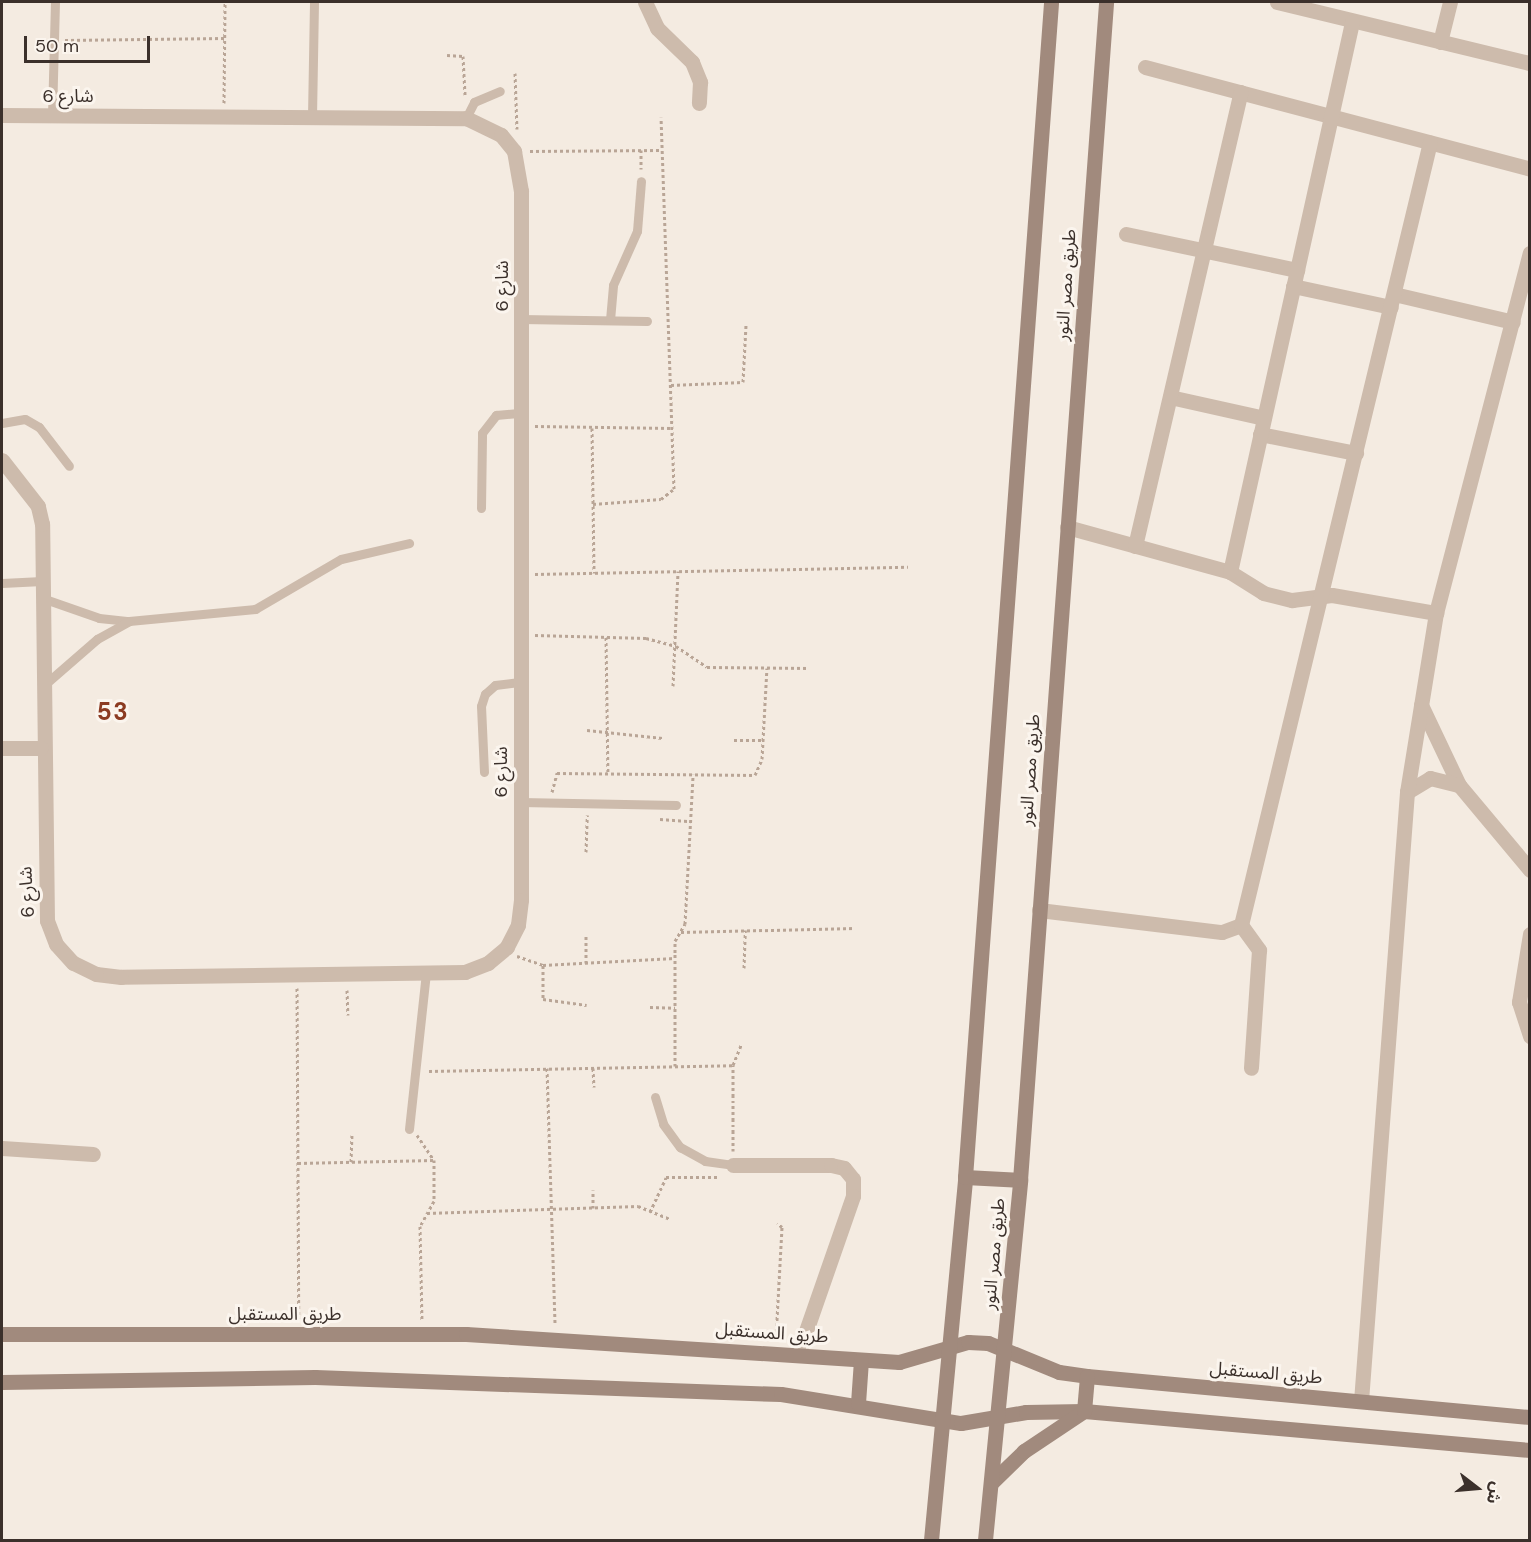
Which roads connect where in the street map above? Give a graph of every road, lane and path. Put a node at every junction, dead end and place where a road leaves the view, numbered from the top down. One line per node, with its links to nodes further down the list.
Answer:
1 (55, 2): 11 (lane)
2 (225, 2): 10 (path)
3 (314, 2): 24 (lane)
4 (645, 2): 19 (street)
5 (1051, 2): 136 (street, طريق مصر النور)
6 (1106, 2): 58 (street, طريق مصر النور)
7 (1277, 2): 9 (street)
8 (1450, 2): 12 (street)
9 (1352, 22): 12 (street); 22 (street)
10 (225, 38): 11 (path); 23 (path)
11 (54, 40): 21 (lane)
12 (1440, 42): 14 (street)
13 (447, 55): 26 (path)
14 (1530, 63)
15 (1145, 67): 18 (street)
16 (515, 73): 30 (path)
17 (500, 91): 26 (lane)
18 (1241, 92): 22 (street); 34 (street)
19 (699, 103)
20 (2, 115): 21 (street, شارع 6)
21 (52, 116): 23 (street, شارع 6)
22 (1331, 116): 27 (street); 36 (street)
23 (224, 117): 24 (street, شارع 6)
24 (312, 117): 26 (street, شارع 6)
25 (661, 117): 29 (path)
26 (466, 118): 30 (street, شارع 6)
27 (1430, 142): 31 (street); 39 (street)
28 (641, 150): 29 (path); 30 (path); 32 (path)
29 (661, 150): 45 (path)
30 (516, 151): 40 (street, شارع 6)
31 (1530, 169)
32 (641, 181): 41 (lane)
33 (1126, 234): 34 (street)
34 (1204, 250): 36 (street); 46 (street)
35 (1530, 253): 37 (street)
36 (1297, 270): 38 (street)
37 (1526, 282): 43 (street)
38 (1293, 286): 39 (street); 47 (street)
39 (1392, 300): 43 (street); 53 (street)
40 (521, 319): 41 (lane); 48 (street, شارع 6)
41 (610, 320): 42 (lane)
42 (647, 321)
43 (1513, 322): 70 (street)
44 (746, 325): 45 (path)
45 (671, 385): 51 (path)
46 (1170, 397): 47 (street); 60 (street)
47 (1264, 418): 52 (street)
48 (521, 420): 50 (path); 57 (lane); 65 (street, شارع 6)
49 (2, 423): 55 (lane)
50 (592, 427): 51 (path); 56 (path)
51 (672, 428): 56 (path)
52 (1260, 434): 53 (street); 63 (street)
53 (1356, 453): 68 (street)
54 (2, 460): 66 (street, شارع 6)
55 (69, 466)
56 (593, 504): 64 (path)
57 (481, 508)
58 (1067, 527): 60 (street); 99 (street, طريق مصر النور)
59 (409, 543): 71 (lane)
60 (1135, 546): 63 (street)
61 (908, 567): 62 (path)
62 (678, 571): 64 (path); 74 (path)
63 (1230, 572): 68 (street)
64 (594, 573): 65 (path)
65 (521, 574): 72 (street, شارع 6)
66 (42, 581): 67 (lane); 69 (street, شارع 6)
67 (2, 583)
68 (1322, 596): 70 (street); 100 (street)
69 (42, 598): 71 (lane); 78 (street, شارع 6)
70 (1436, 613): 80 (street)
71 (129, 621): 78 (lane)
72 (521, 634): 73 (path); 77 (street, شارع 6)
73 (606, 637): 74 (path); 82 (path)
74 (676, 646): 75 (path); 79 (path)
75 (767, 668): 76 (path); 85 (path)
76 (809, 668)
77 (521, 682): 88 (lane); 93 (street, شارع 6)
78 (42, 686): 87 (street, شارع 6)
79 (673, 686)
80 (1421, 705): 91 (street); 92 (street)
81 (588, 730): 82 (path)
82 (607, 732): 83 (path); 89 (path)
83 (663, 738)
84 (734, 740): 85 (path)
85 (763, 740): 90 (path)
86 (2, 748): 87 (street)
87 (42, 748): 112 (street, شارع 6)
88 (484, 771)
89 (608, 773): 90 (path); 94 (path)
90 (693, 774): 103 (path)
91 (1459, 785): 92 (street); 98 (street)
92 (1407, 792): 155 (street)
93 (521, 802): 94 (lane); 106 (street, شارع 6)
94 (552, 803): 95 (lane)
95 (676, 805)
96 (587, 815): 97 (path)
97 (586, 852)
98 (1530, 870)
99 (1039, 910): 100 (street); 137 (street, طريق مصر النور)
100 (1241, 925): 124 (street)
101 (855, 928): 102 (path)
102 (745, 930): 103 (path); 110 (path)
103 (681, 932): 107 (path)
104 (1530, 934): 118 (street)
105 (586, 935): 108 (path)
106 (507, 947): 109 (path); 111 (street, شارع 6)
107 (675, 958): 108 (path); 116 (path)
108 (586, 963): 109 (path)
109 (543, 965): 114 (path)
110 (744, 968)
111 (426, 972): 113 (street, شارع 6); 125 (lane)
112 (297, 974): 113 (street, شارع 6); 134 (path)
113 (347, 974): 117 (path)
114 (587, 1005)
115 (650, 1007): 116 (path)
116 (675, 1008): 121 (path)
117 (348, 1015)
118 (1530, 1036)
119 (741, 1046): 120 (path)
120 (733, 1065): 121 (path); 135 (path)
121 (675, 1066): 122 (path)
122 (592, 1067): 123 (path); 126 (path)
123 (547, 1068): 125 (path); 140 (path)
124 (1251, 1068)
125 (412, 1071): 128 (lane)
126 (594, 1087)
127 (656, 1097): 135 (lane)
128 (409, 1129): 132 (path)
129 (351, 1135): 133 (path)
130 (2, 1148): 131 (street)
131 (93, 1154)
132 (434, 1160): 133 (path); 141 (path)
133 (351, 1162): 134 (path)
134 (297, 1163): 144 (path)
135 (733, 1165): 151 (street)
136 (965, 1177): 137 (street); 148 (street, طريق مصر النور)
137 (1020, 1180): 149 (street, طريق مصر النور)
138 (593, 1190): 139 (path)
139 (593, 1208): 140 (path); 142 (path)
140 (550, 1209): 141 (path); 147 (path)
141 (427, 1213): 146 (path)
142 (671, 1219)
143 (777, 1223): 150 (path)
144 (299, 1333): 145 (street, طريق المستقبل); 146 (street, طريق المستقبل)
145 (2, 1334)
146 (422, 1334): 147 (street, طريق المستقبل)
147 (556, 1339): 150 (street, طريق المستقبل)
148 (949, 1348): 149 (street, طريق المستقبل); 152 (street, طريق المستقبل); 160 (street, طريق مصر النور)
149 (1006, 1350): 153 (street, طريق المستقبل); 159 (street, طريق مصر النور)
150 (776, 1353): 151 (street, طريق المستقبل)
151 (798, 1354): 152 (street, طريق المستقبل)
152 (861, 1360): 156 (street)
153 (1087, 1376): 155 (street, طريق المستقبل); 157 (street)
154 (2, 1382): 156 (street)
155 (1361, 1401): 158 (street, طريق المستقبل)
156 (858, 1402): 160 (street)
157 (1084, 1411): 159 (street); 161 (street); 162 (street)
158 (1530, 1417)
159 (999, 1418): 160 (street); 162 (street, طريق مصر النور)
160 (943, 1419): 163 (street, طريق مصر النور)
161 (1530, 1450)
162 (991, 1483): 164 (street, طريق مصر النور)
163 (931, 1540)
164 (985, 1540)

